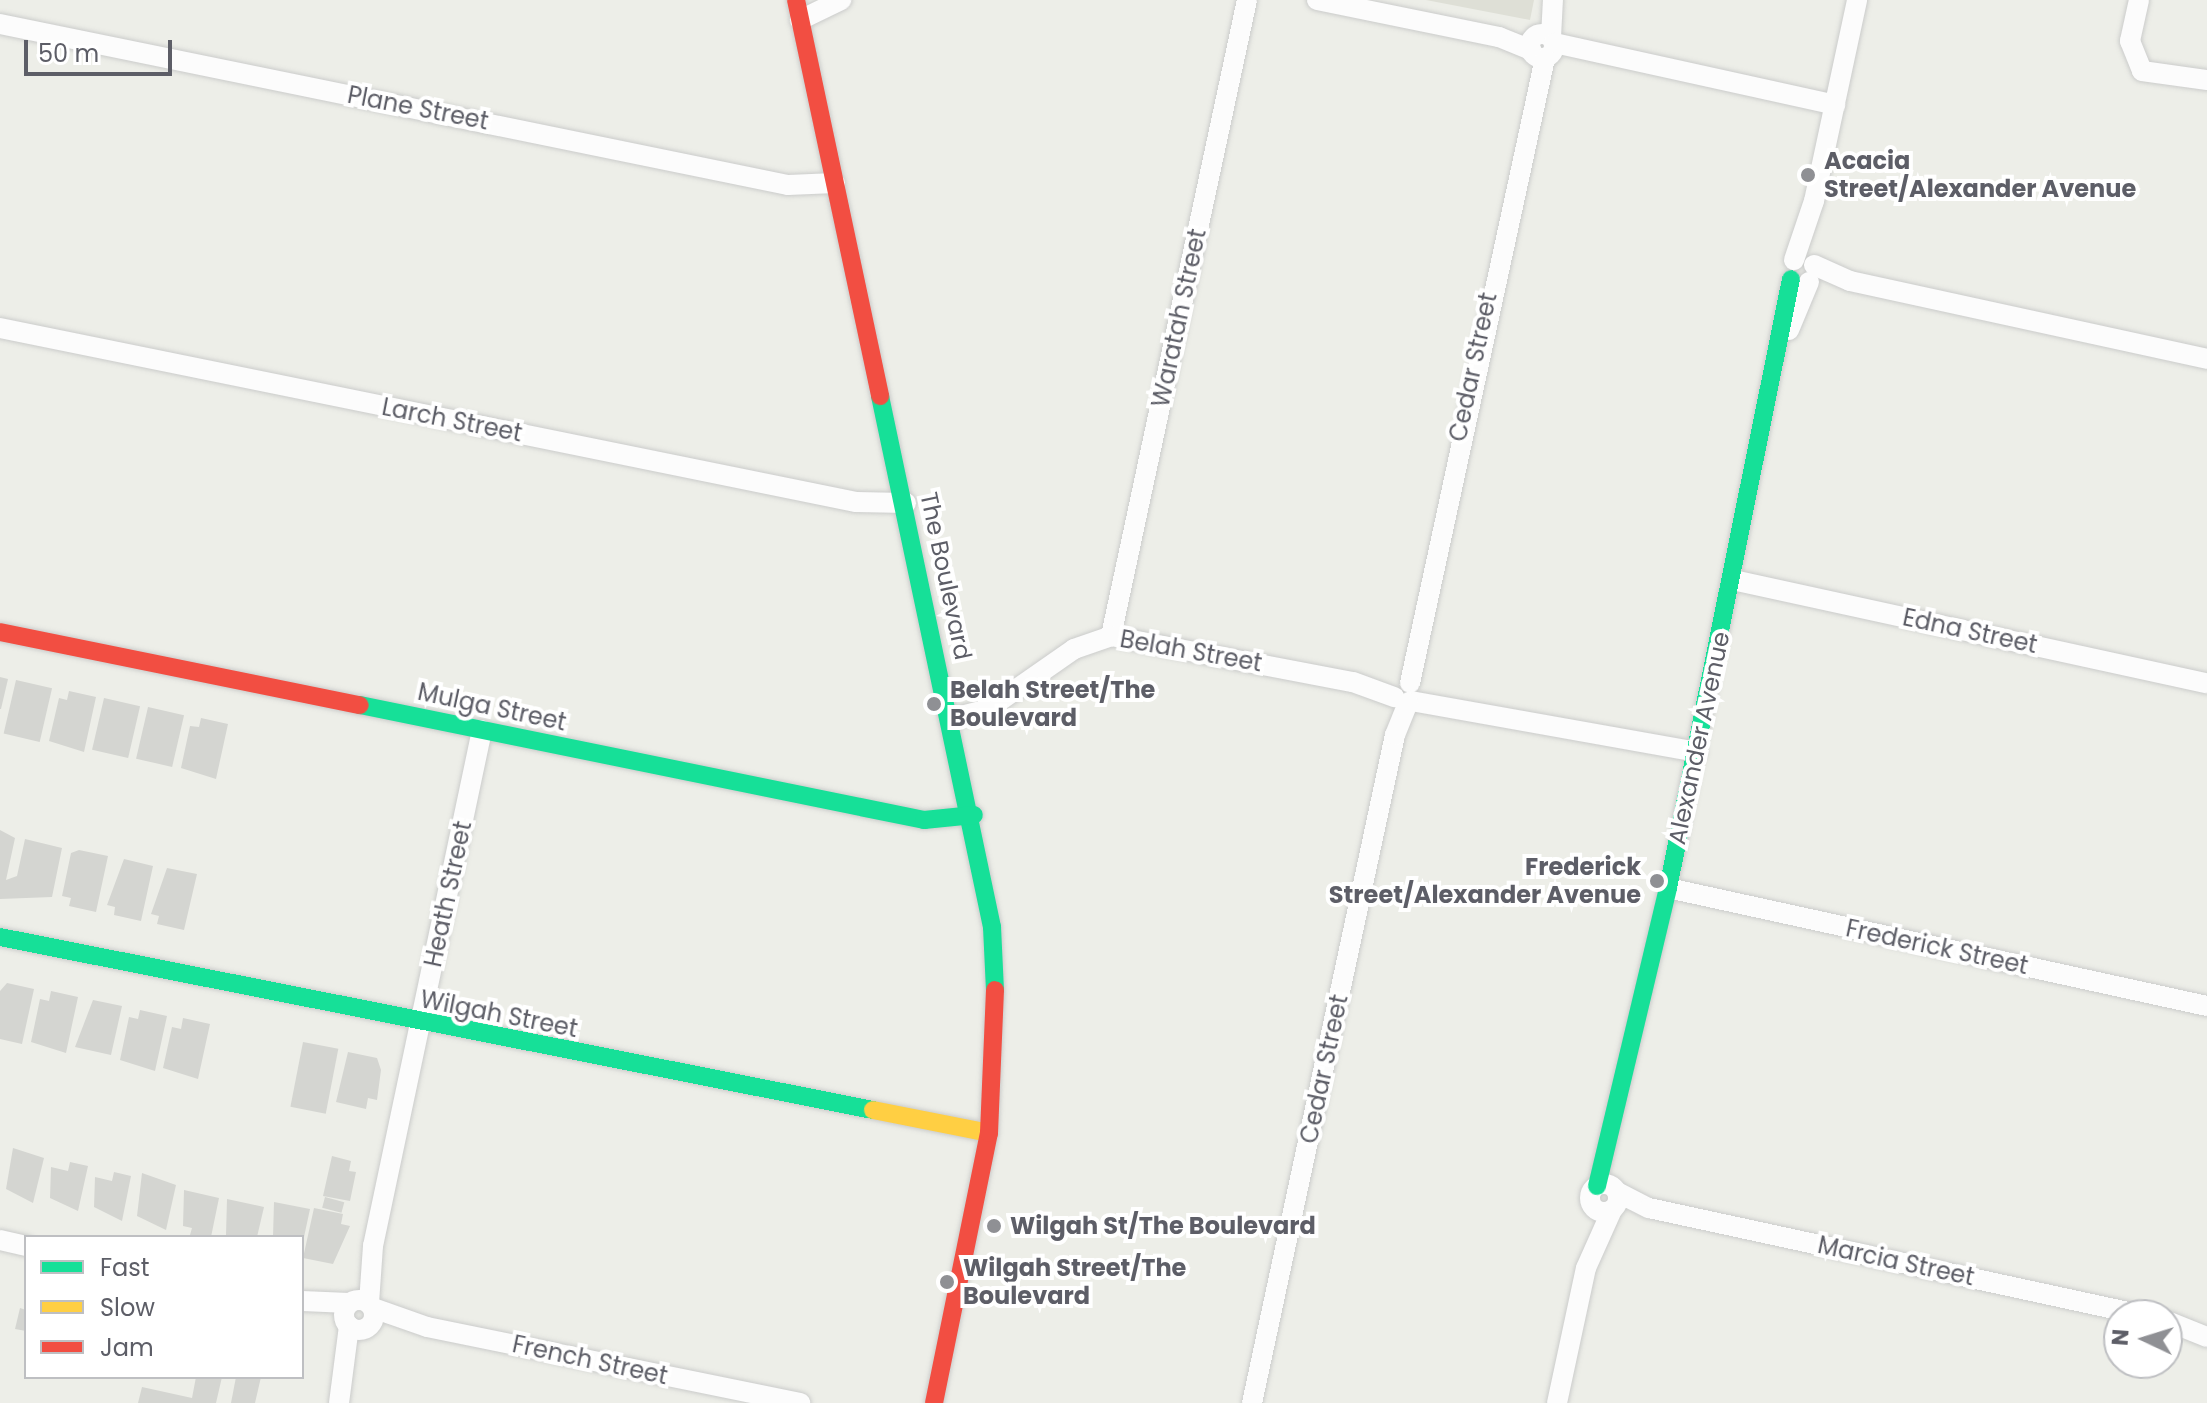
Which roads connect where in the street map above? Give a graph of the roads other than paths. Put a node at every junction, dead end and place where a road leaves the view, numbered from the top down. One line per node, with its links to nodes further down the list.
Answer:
1 (841, 0): 7 (street)
2 (1247, 0): 20 (street, Waratah Street)
3 (1317, 0): 9 (street)
4 (1552, 0): 9 (street, Cedar Street)
5 (1857, 0): 11 (street, Alexander Avenue)
6 (2139, 0): 10 (street)
7 (798, 10): 12 (street, The Boulevard)
8 (0, 24): 12 (street, Plane Street)
9 (1542, 46): 11 (street); 22 (street, Cedar Street)
10 (2207, 80)
11 (1835, 105): 13 (street, Alexander Avenue)
12 (835, 183): 17 (street, The Boulevard)
13 (1805, 272): 15 (street, Alexander Avenue); 16 (street)
14 (0, 328): 17 (street, Larch Street)
15 (1784, 340): 18 (street, Alexander Avenue)
16 (2207, 359)
17 (906, 503): 23 (street, The Boulevard)
18 (1733, 580): 21 (street, Edna Street); 25 (street, Alexander Avenue)
19 (0, 632): 24 (street, Mulga Street)
20 (1111, 636): 22 (street, Belah Street); 23 (street, Belah Street)
21 (2207, 683)
22 (1404, 692): 25 (street, Belah Street); 46 (street, Cedar Street)
23 (953, 718): 26 (street, The Boulevard)
24 (482, 730): 26 (street, Mulga Street); 30 (street, Heath Street)
25 (1696, 752): 27 (street, Alexander Avenue)
26 (974, 815): 31 (street, The Boulevard)
27 (1668, 888): 29 (street, Frederick Street); 32 (street, Alexander Avenue)
28 (0, 937): 30 (street, Wilgah Street)
29 (2207, 1006)
30 (420, 1022): 31 (street, Wilgah Street); 38 (street, Heath Street)
31 (989, 1133): 45 (street, The Boulevard)
32 (1614, 1137): 33 (street, Alexander Avenue)
33 (1608, 1199): 37 (street, Marcia Street); 47 (street, Alexander Avenue)
34 (0, 1240): 35 (street)
35 (24, 1246)
36 (304, 1302): 38 (street, French Street)
37 (2103, 1307)
38 (359, 1314): 43 (street, Heath Street); 44 (street, French Street)
39 (2207, 1319): 40 (street)
40 (2183, 1320)
41 (2183, 1327): 42 (street)
42 (2207, 1337)
43 (339, 1403)
44 (800, 1403)
45 (934, 1403)
46 (1252, 1403)
47 (1557, 1403)

